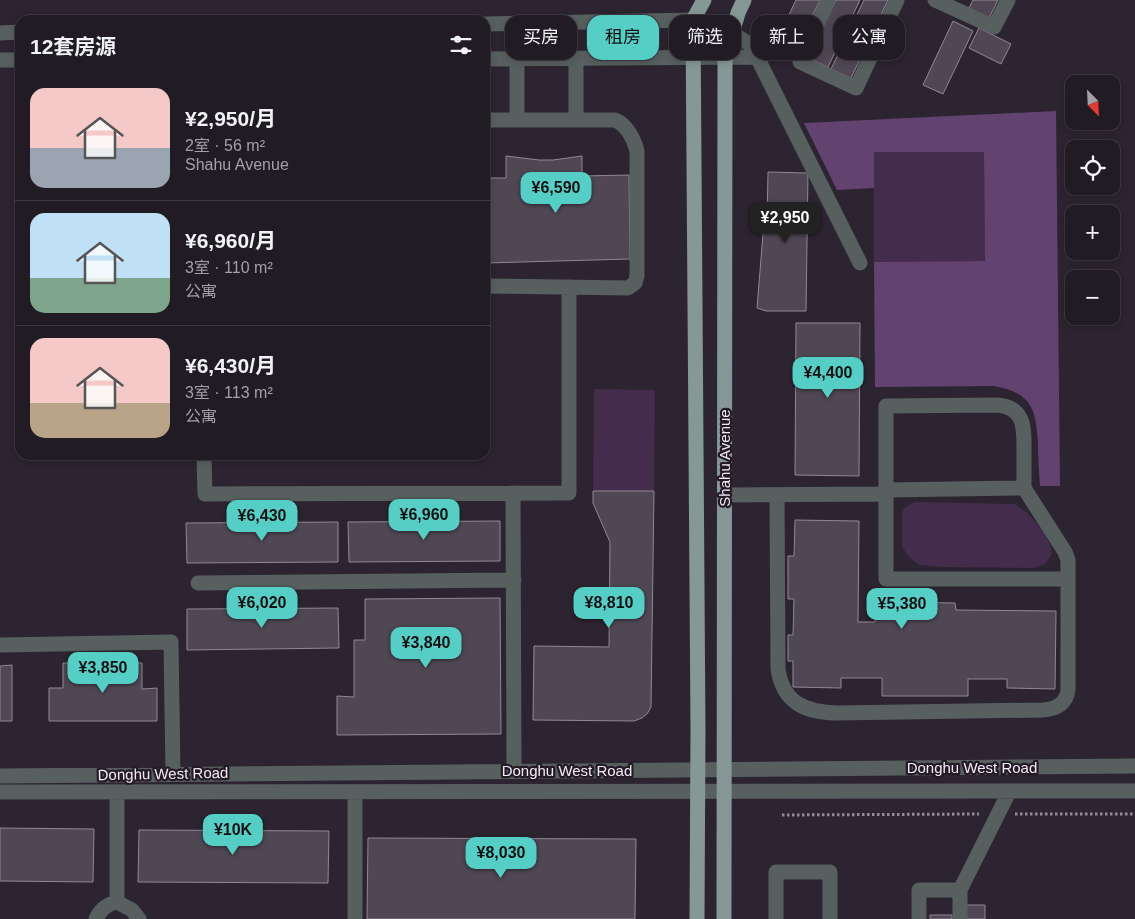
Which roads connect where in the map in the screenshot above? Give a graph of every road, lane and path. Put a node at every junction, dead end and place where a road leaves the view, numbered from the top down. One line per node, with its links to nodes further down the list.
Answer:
1 (704, 0): 7 (main road)
2 (744, 0): 8 (main road, Shahu Avenue)
3 (828, 0): 4 (street)
4 (897, 0)
5 (935, 0): 6 (street)
6 (1008, 0)
7 (696, 15)
8 (737, 15)
9 (669, 20): 10 (street)
10 (490, 24)
11 (15, 32): 12 (street)
12 (0, 33)
13 (505, 58): 16 (street)
14 (577, 58): 15 (street)
15 (669, 58)
16 (490, 59)
17 (0, 60): 18 (street)
18 (15, 60)
19 (517, 60): 25 (street)
20 (576, 60): 26 (street)
21 (694, 60): 41 (main road, Shahu Avenue)
22 (725, 60): 35 (main road, Shahu Avenue)
23 (758, 60): 27 (street)
24 (490, 120): 25 (street)
25 (517, 120): 26 (street)
26 (576, 120): 29 (street)
27 (860, 263)
28 (490, 286): 29 (street)
29 (569, 287): 33 (street)
30 (204, 460): 33 (street)
31 (1024, 488): 32 (street); 32 (street); 36 (street)
32 (886, 492): 34 (street); 36 (street)
33 (513, 493): 37 (street)
34 (776, 494): 35 (street); 36 (street)
35 (725, 495): 42 (main road, Shahu Avenue)
36 (1068, 579)
37 (514, 580): 38 (street); 43 (street)
38 (198, 583)
39 (0, 645): 44 (street)
40 (1135, 766): 42 (street, Donghu West Road)
41 (697, 770): 42 (street, Donghu West Road); 43 (street, Donghu West Road); 49 (main road, Shahu Avenue)
42 (724, 770): 50 (main road, Shahu Avenue)
43 (514, 771): 44 (street, Donghu West Road)
44 (173, 774): 45 (street, Donghu West Road)
45 (0, 776)
46 (0, 792): 47 (street, Donghu West Road)
47 (117, 792): 48 (street, Donghu West Road); 57 (street)
48 (355, 792): 49 (street, Donghu West Road); 60 (street)
49 (697, 792): 50 (street, Donghu West Road); 61 (main road, Shahu Avenue)
50 (724, 792): 51 (street, Donghu West Road); 62 (main road, Shahu Avenue)
51 (1009, 792): 52 (street, Donghu West Road); 53 (street)
52 (1135, 792)
53 (998, 814): 54 (path); 55 (path); 56 (street)
54 (1135, 814)
55 (782, 815)
56 (960, 890): 65 (street); 66 (street)
57 (117, 902): 58 (street); 59 (street)
58 (96, 919)
59 (139, 919)
60 (355, 919)
61 (697, 919)
62 (724, 919)
63 (776, 919): 64 (street)
64 (830, 919)
65 (919, 919)
66 (960, 919)

